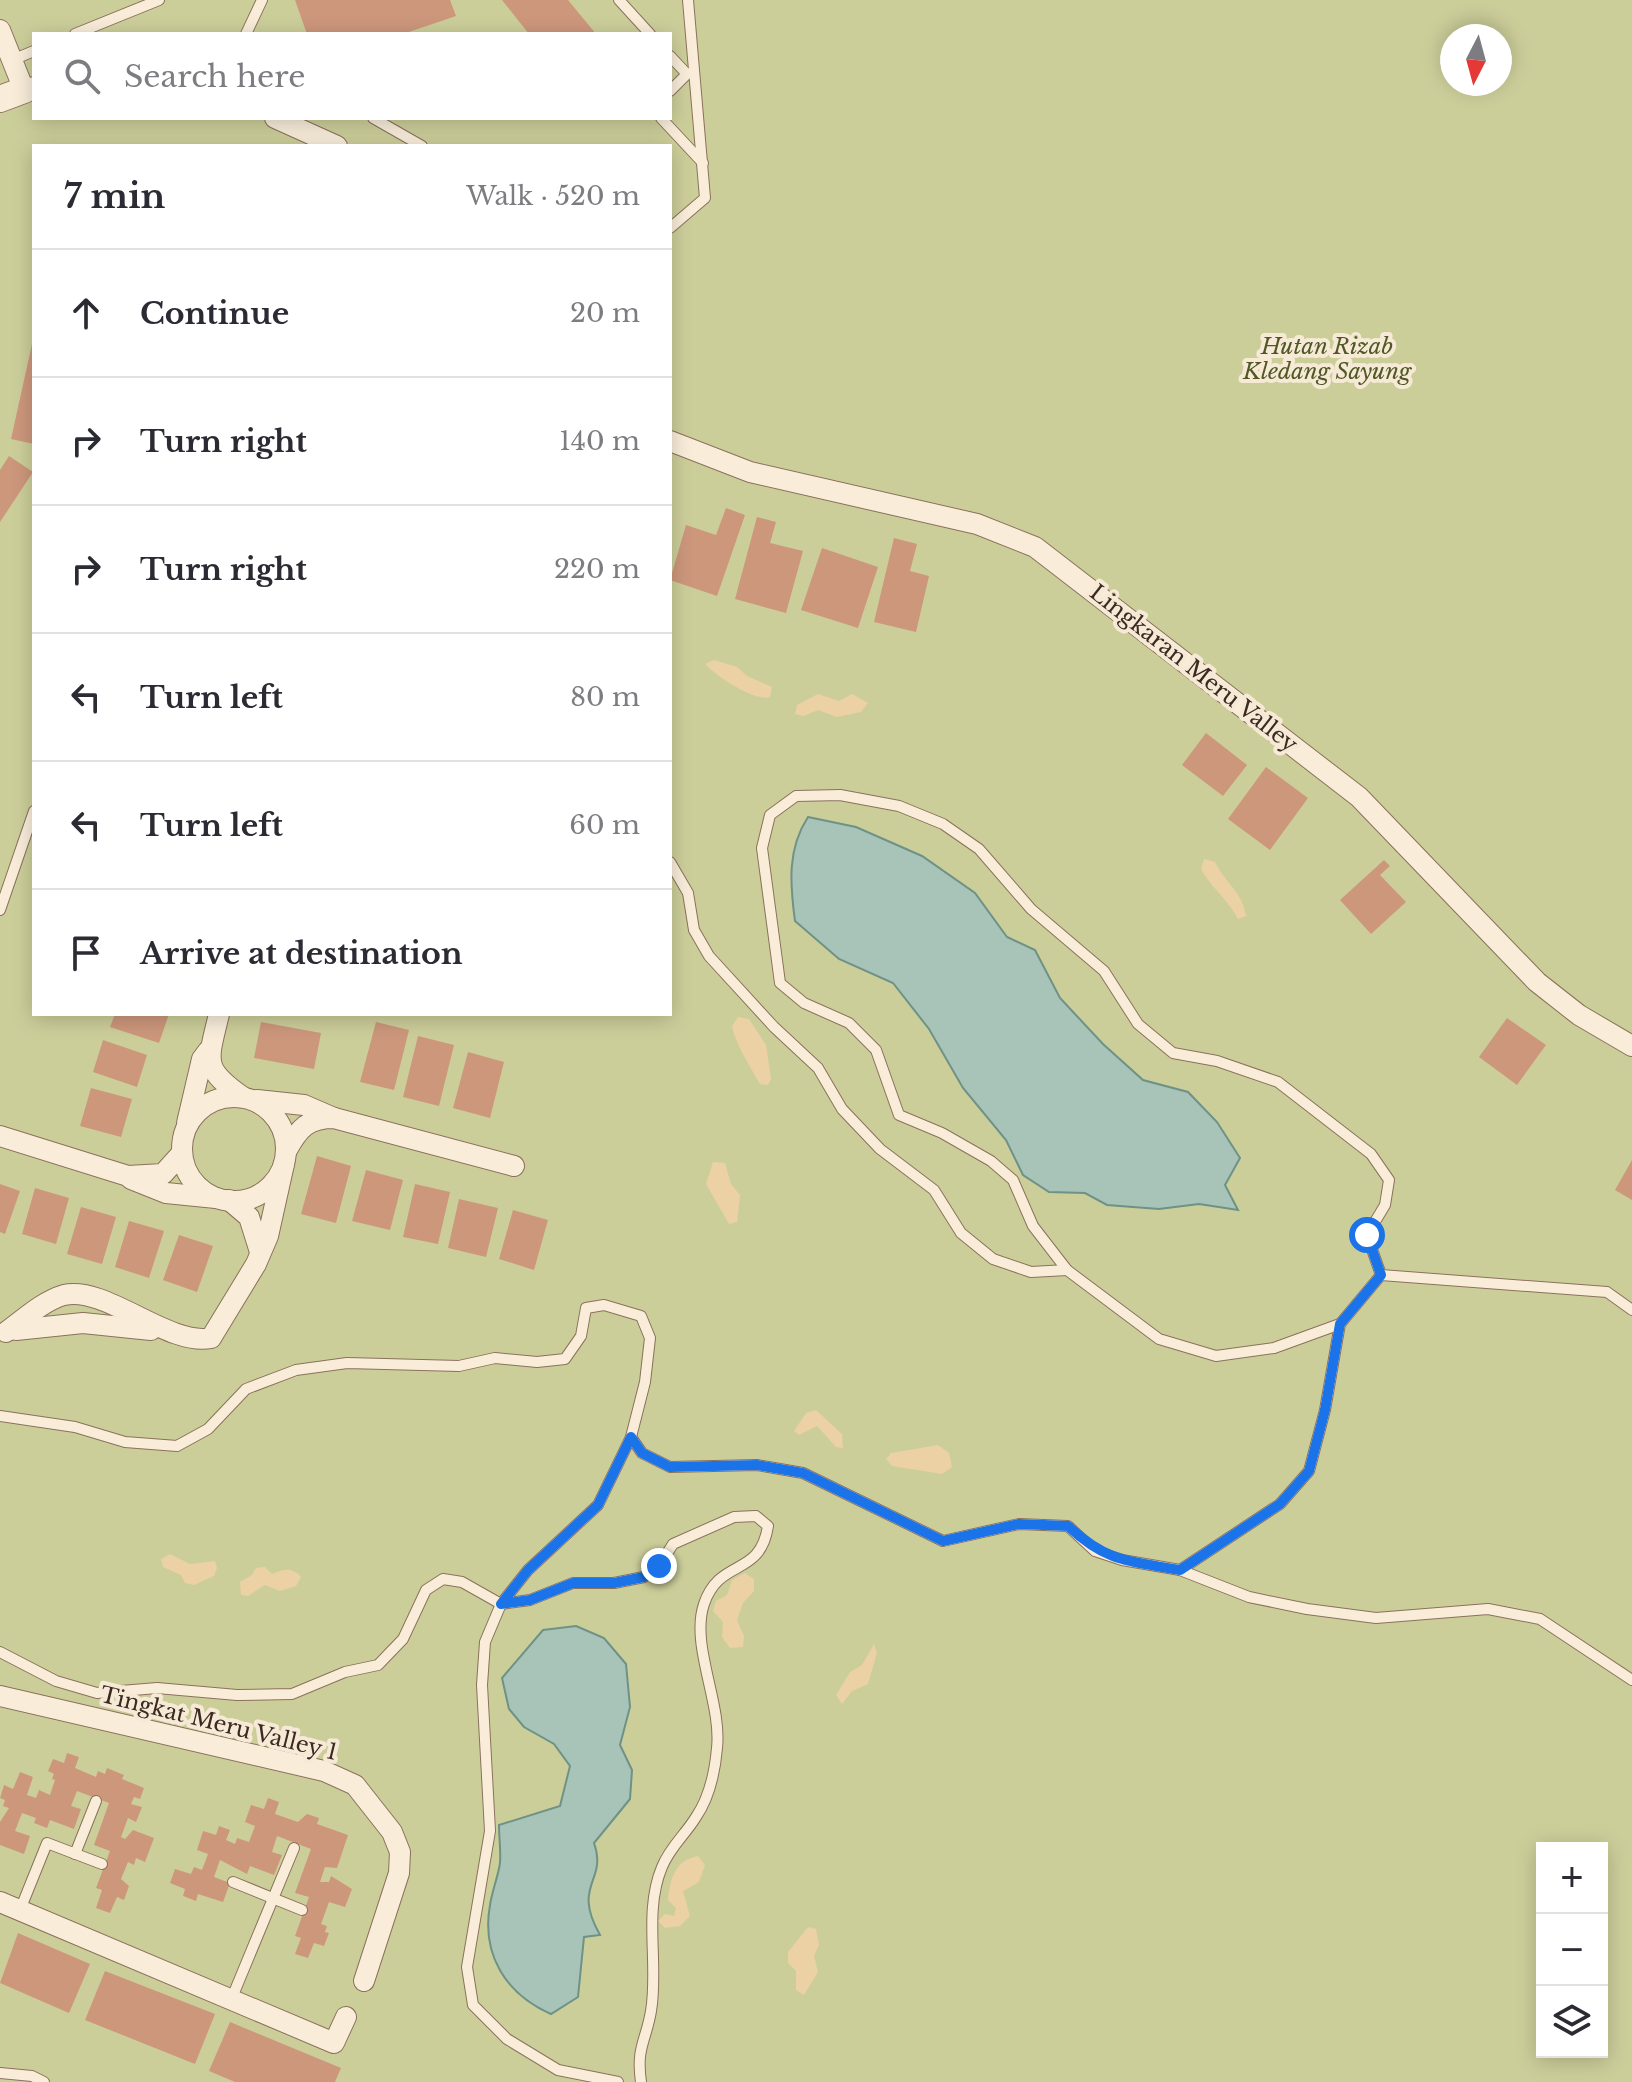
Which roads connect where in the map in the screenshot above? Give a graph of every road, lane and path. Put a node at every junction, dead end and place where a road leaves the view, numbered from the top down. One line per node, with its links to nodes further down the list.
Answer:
1 (159, 0): 6 (lane)
2 (262, 0): 7 (lane)
3 (619, 0): 8 (lane)
4 (679, 0): 5 (lane)
5 (689, 6): 13 (lane)
6 (80, 32)
7 (247, 32)
8 (648, 32)
9 (1, 36): 12 (street)
10 (32, 52): 12 (lane)
11 (672, 58): 13 (lane)
12 (12, 60): 15 (street)
13 (691, 74): 14 (lane); 23 (lane)
14 (672, 89)
15 (19, 92)
16 (279, 120): 20 (street)
17 (377, 120): 19 (lane)
18 (663, 120): 23 (lane)
19 (409, 136): 21 (lane); 22 (lane)
20 (333, 144)
21 (403, 144)
22 (419, 144)
23 (703, 163): 24 (lane)
24 (672, 226)
25 (672, 442): 30 (street, Lingkaran Meru Valley)
26 (32, 817): 28 (lane)
27 (672, 865): 42 (lane)
28 (0, 910)
29 (219, 1016): 31 (street)
30 (1632, 1046)
31 (211, 1048): 32 (street); 34 (street)
32 (248, 1098): 33 (street); 34 (street); 37 (street)
33 (334, 1118): 37 (street); 38 (street)
34 (186, 1128): 36 (street)
35 (0, 1136): 39 (street)
36 (182, 1153): 39 (street); 40 (street)
37 (286, 1157): 40 (street); 41 (street)
38 (514, 1166)
39 (128, 1176): 40 (street)
40 (223, 1199): 41 (street)
41 (260, 1252): 47 (street)
42 (1067, 1270): 43 (lane); 45 (lane)
43 (1381, 1275): 44 (lane); 45 (lane)
44 (1632, 1310)
45 (1340, 1324): 50 (lane)
46 (3, 1332): 47 (street); 47 (street)
47 (180, 1334)
48 (0, 1416): 49 (lane)
49 (631, 1437): 50 (lane); 51 (lane)
50 (1180, 1570): 53 (lane)
51 (501, 1604): 52 (lane); 69 (lane); 70 (lane)
52 (0, 1652)
53 (1632, 1680)
54 (0, 1696): 64 (street, Tingkat Meru Valley 1)
55 (96, 1801): 57 (lane)
56 (294, 1848): 60 (lane)
57 (75, 1854): 58 (lane); 62 (lane)
58 (102, 1864)
59 (233, 1882): 60 (lane)
60 (273, 1898): 63 (lane); 65 (lane)
61 (0, 1902): 62 (street)
62 (20, 1910): 65 (street)
63 (302, 1910)
64 (364, 1981)
65 (231, 2000): 66 (street)
66 (346, 2017)
67 (0, 2073): 68 (lane)
68 (44, 2082)
69 (618, 2082)
70 (641, 2082)

